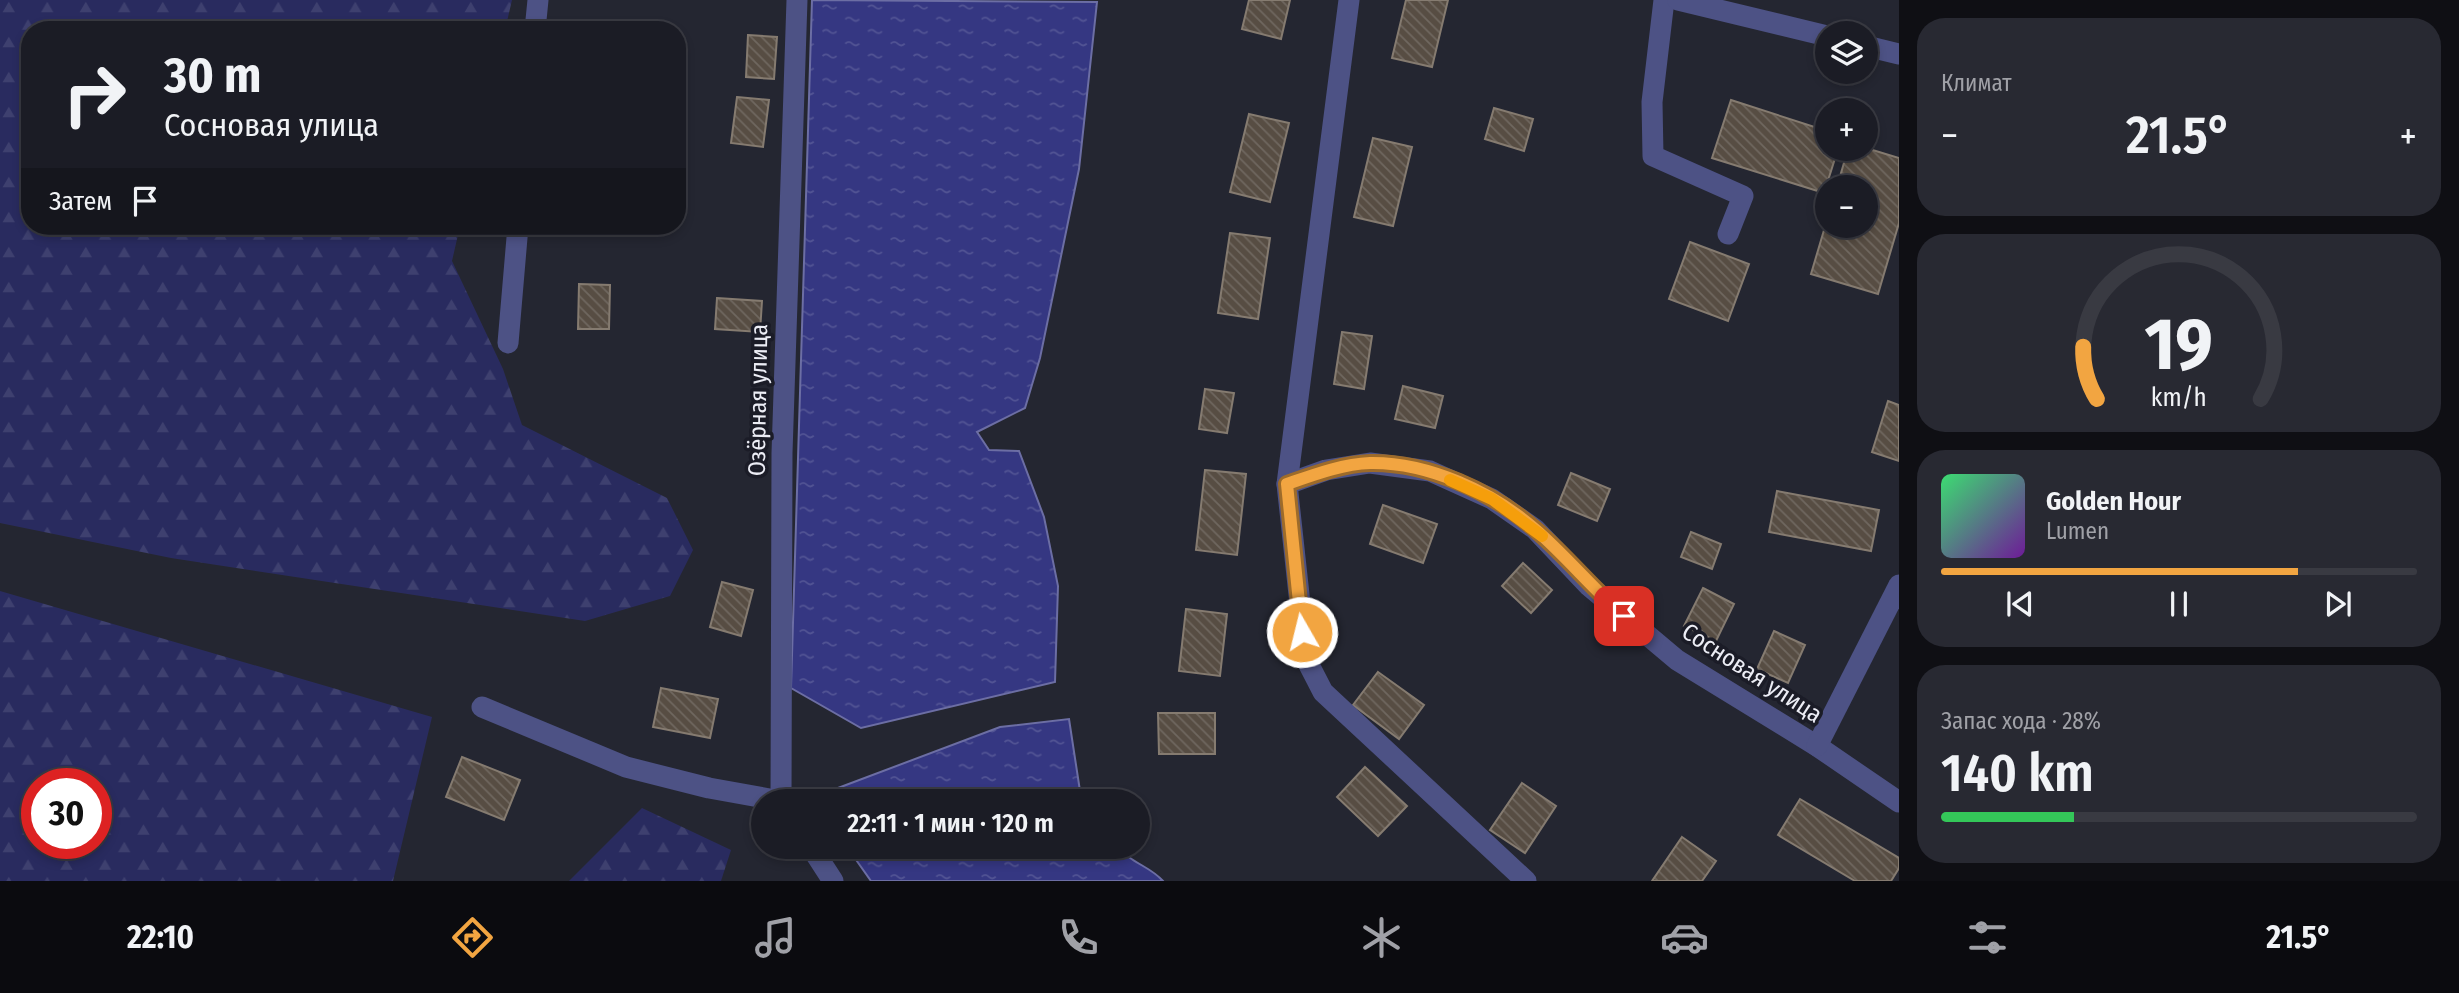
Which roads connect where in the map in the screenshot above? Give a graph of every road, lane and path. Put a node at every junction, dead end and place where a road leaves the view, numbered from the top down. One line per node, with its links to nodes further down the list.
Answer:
1 (538, 0): 6 (street)
2 (797, 0): 17 (street, Озёрная улица)
3 (1349, 0): 13 (street)
4 (1664, 0): 10 (street)
5 (1678, 0): 7 (street)
6 (536, 21)
7 (1815, 33)
8 (1878, 49): 9 (street)
9 (1899, 54)
10 (1728, 234)
11 (517, 235): 12 (street)
12 (508, 343)
13 (1287, 484): 16 (street, Сосновая улица); 22 (street)
14 (1899, 585): 16 (street)
15 (482, 707): 18 (street)
16 (1817, 746): 19 (street, Сосновая улица)
17 (781, 789)
18 (751, 796)
19 (1899, 802)
20 (819, 859): 21 (street)
21 (833, 881)
22 (1526, 881)

